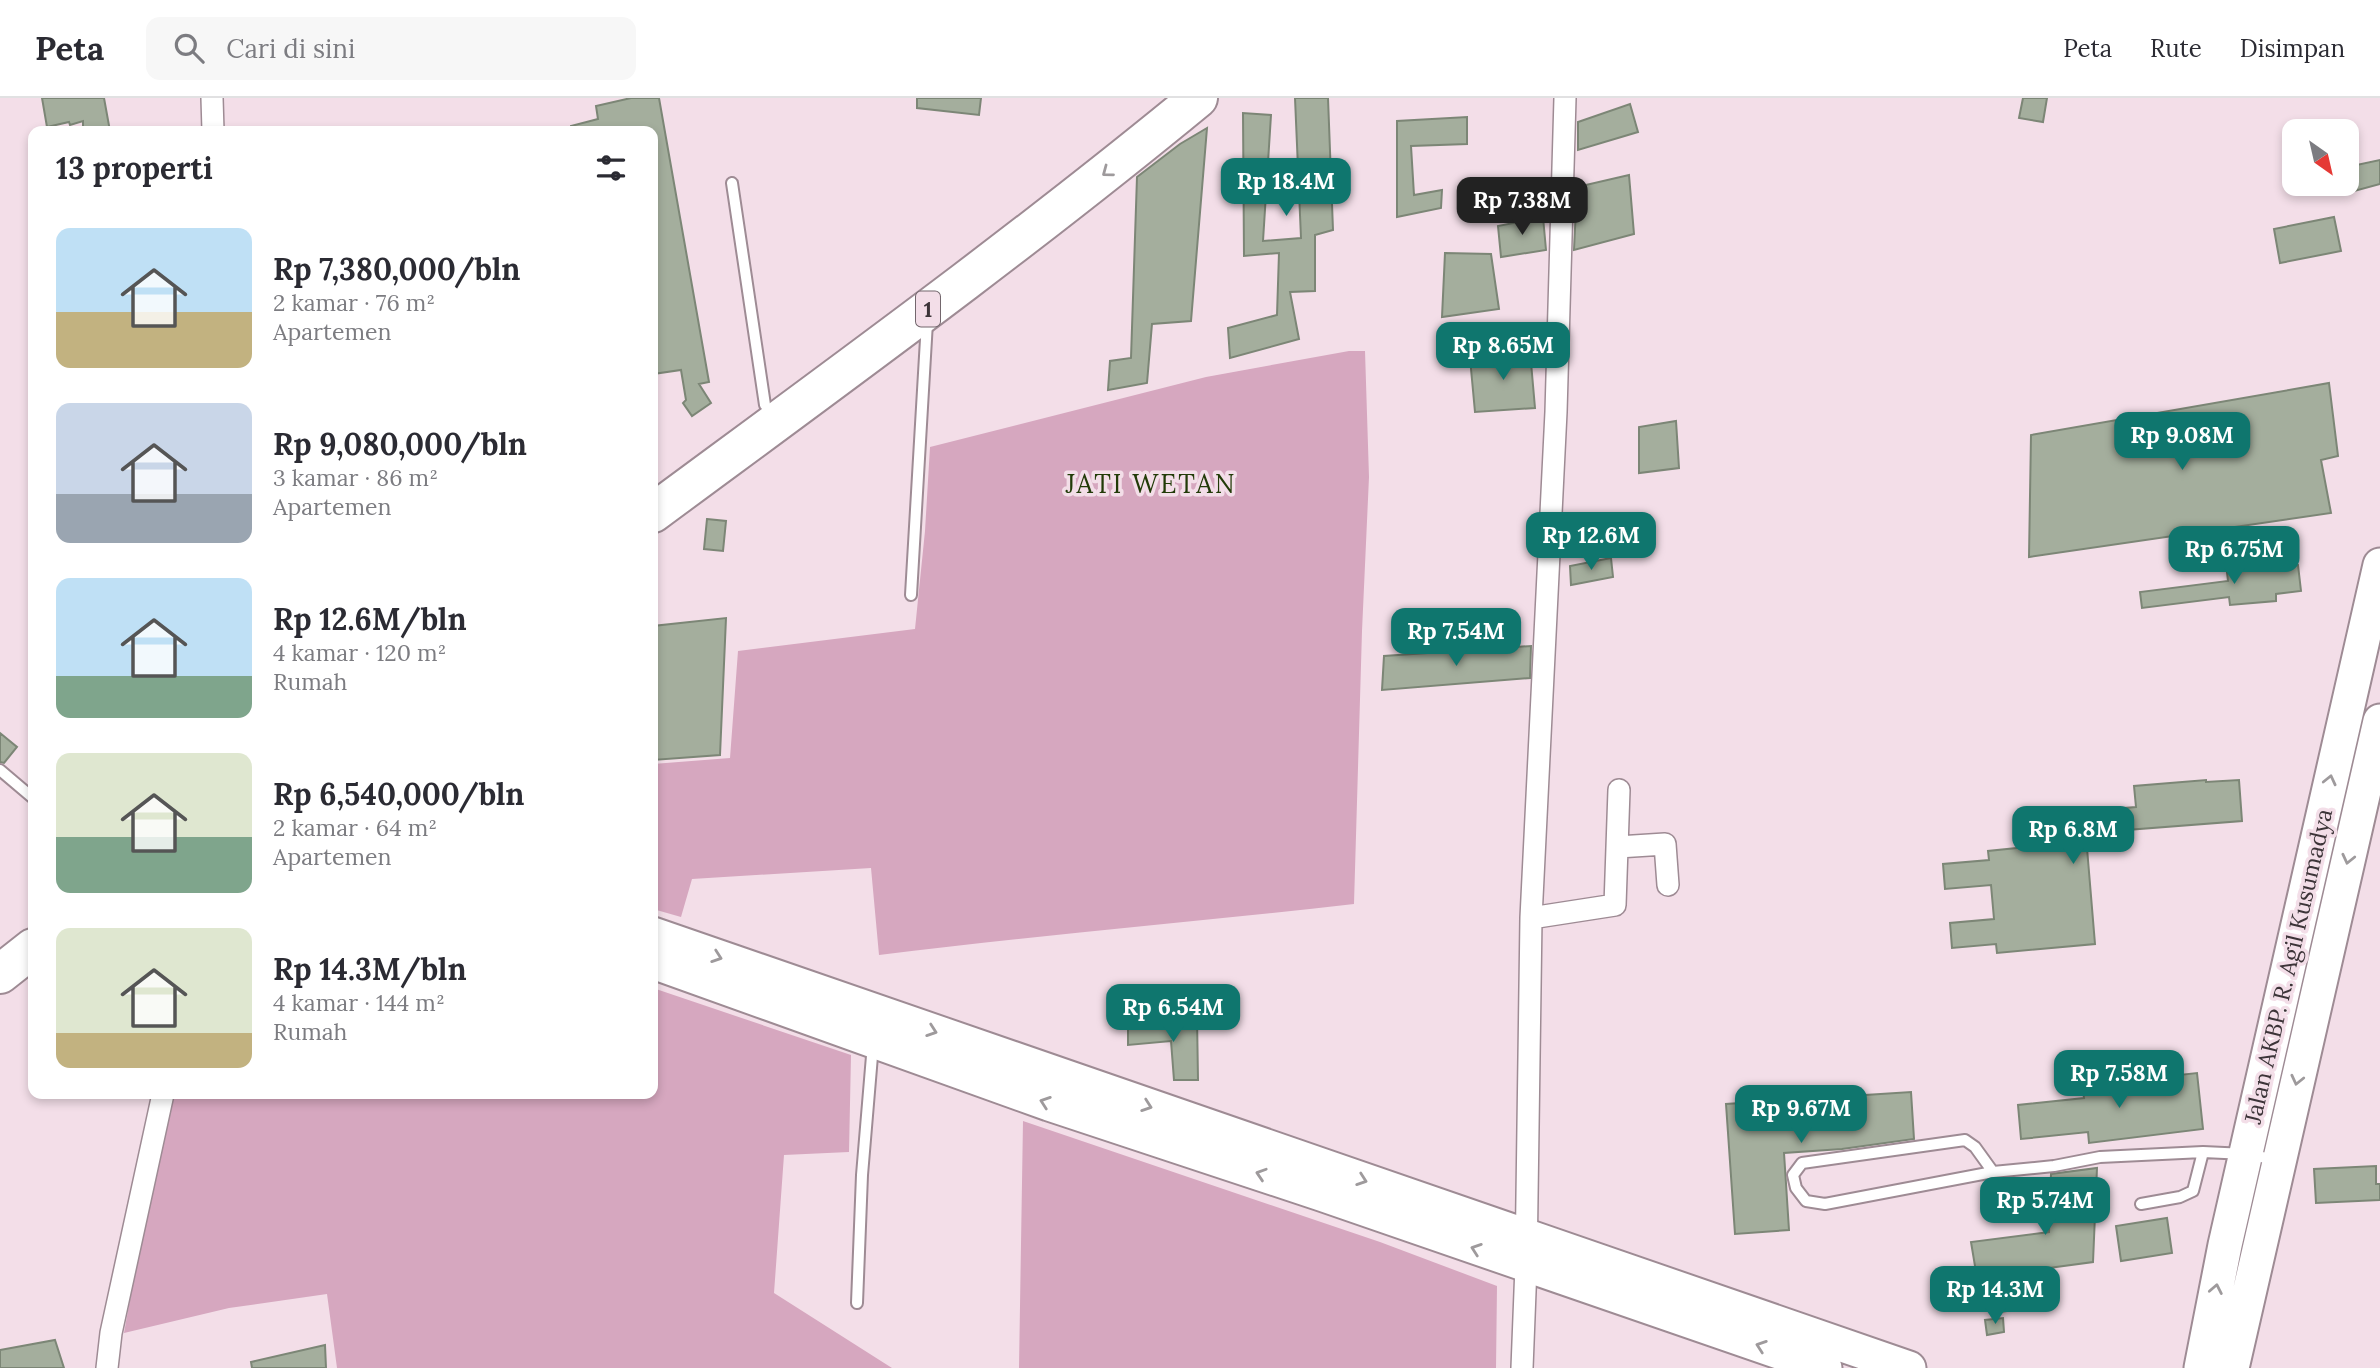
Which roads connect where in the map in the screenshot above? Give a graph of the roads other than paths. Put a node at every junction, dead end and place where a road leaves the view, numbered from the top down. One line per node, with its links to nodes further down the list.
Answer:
1 (212, 98): 5 (street)
2 (1162, 98): 8 (highway, 1)
3 (1198, 98): 7 (highway, 1, one-way to 7)
4 (1565, 98): 19 (street)
5 (213, 126)
6 (732, 183): 8 (lane)
7 (928, 309): 10 (highway, 1); 12 (lane)
8 (765, 405): 9 (highway, 1)
9 (658, 483)
10 (658, 509)
11 (2380, 565): 29 (main road, Jalan AKBP. R. Agil Kusumadya, one-way to 11)
12 (911, 595)
13 (2380, 721): 30 (main road, Jalan AKBP. R. Agil Kusumadya, one-way to 30)
14 (0, 770): 16 (lane)
15 (1619, 790): 17 (street)
16 (28, 794)
17 (1618, 847): 18 (street); 19 (street)
18 (1668, 885)
19 (1531, 918): 33 (street)
20 (658, 936): 33 (main road, one-way to 33)
21 (28, 952): 23 (highway)
22 (658, 964): 26 (main road)
23 (0, 974)
24 (28, 977): 25 (highway)
25 (0, 999)
26 (873, 1041): 33 (main road, one-way to 26); 34 (lane)
27 (162, 1099): 36 (street)
28 (2203, 1152): 29 (lane); 31 (lane); 32 (lane)
29 (2245, 1154): 30 (lane); 35 (main road, Jalan AKBP. R. Agil Kusumadya, one-way to 29)
30 (2279, 1161): 35 (main road, Jalan AKBP. R. Agil Kusumadya)
31 (1993, 1172): 31 (lane)
32 (2141, 1204)
33 (1526, 1252): 37 (street); 38 (main road, one-way to 33); 39 (main road)
34 (857, 1303)
35 (2223, 1360): 40 (main road)
36 (107, 1368)
37 (1522, 1368)
38 (1825, 1368)
39 (1909, 1368)
40 (2183, 1368)

